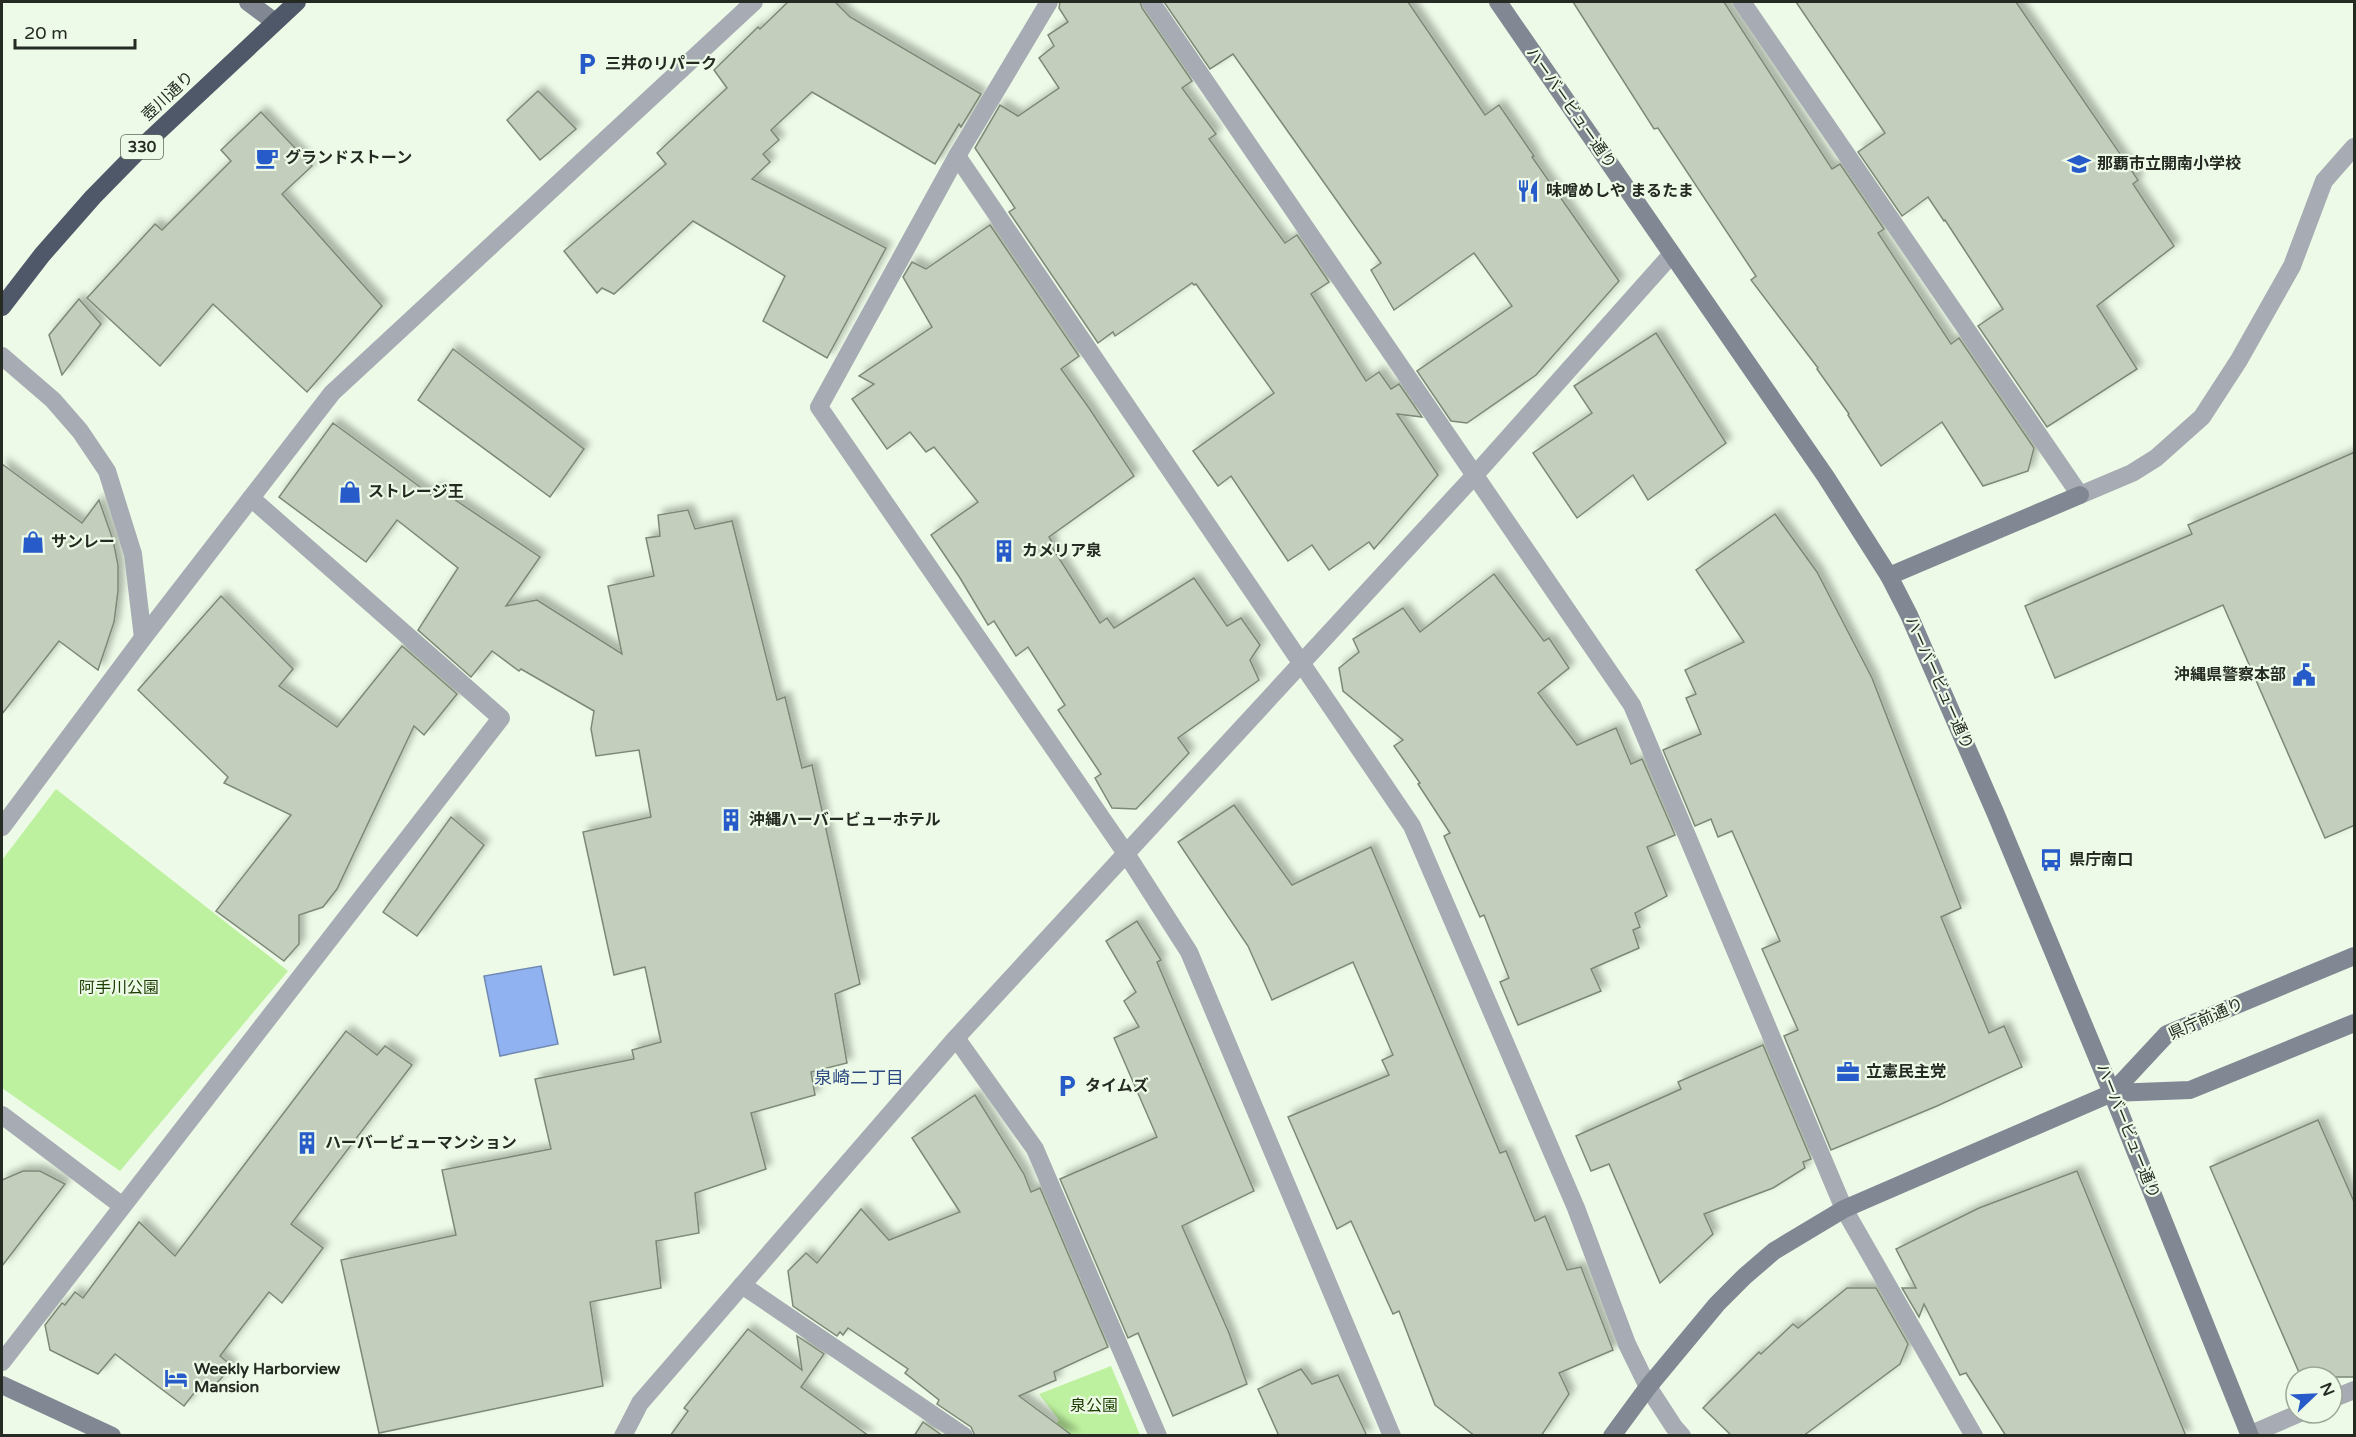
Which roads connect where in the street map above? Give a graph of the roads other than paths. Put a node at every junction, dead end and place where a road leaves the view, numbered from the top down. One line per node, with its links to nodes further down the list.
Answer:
1 (248, 2): 8 (main road)
2 (297, 2): 8 (highway, 壺川通り / 330)
3 (754, 2): 16 (street)
4 (1049, 2): 10 (street)
5 (1151, 2): 14 (street)
6 (1498, 2): 11 (main road, ハーバービュー通り)
7 (1742, 2): 15 (street)
8 (274, 22): 12 (highway, 壺川通り / 330)
9 (2355, 147): 15 (street)
10 (957, 156): 19 (street); 21 (street)
11 (1672, 254): 14 (street); 17 (main road, ハーバービュー通り)
12 (2, 307)
13 (2, 356): 18 (street)
14 (1474, 476): 19 (street); 28 (street)
15 (2080, 495): 17 (main road)
16 (251, 498): 18 (street); 27 (street)
17 (1889, 576): 25 (main road, ハーバービュー通り)
18 (143, 638): 20 (street)
19 (1301, 664): 21 (street); 32 (street)
20 (2, 827)
21 (1127, 855): 24 (street); 39 (street)
22 (2355, 956): 25 (main road, 県庁前通り)
23 (2355, 1023): 25 (main road)
24 (956, 1038): 29 (street); 38 (street)
25 (2112, 1093): 28 (main road); 34 (main road, ハーバービュー通り)
26 (2, 1114): 27 (street)
27 (122, 1205): 30 (street)
28 (1844, 1209): 32 (main road); 42 (street)
29 (742, 1285): 36 (street); 37 (street)
30 (2, 1362)
31 (2, 1385): 35 (main road)
32 (1648, 1387): 40 (main road); 41 (street)
33 (2284, 1420): 34 (street)
34 (2249, 1435)
35 (112, 1436)
36 (623, 1436)
37 (964, 1436)
38 (1158, 1436)
39 (1392, 1436)
40 (1612, 1436)
41 (1682, 1436)
42 (1974, 1436)

